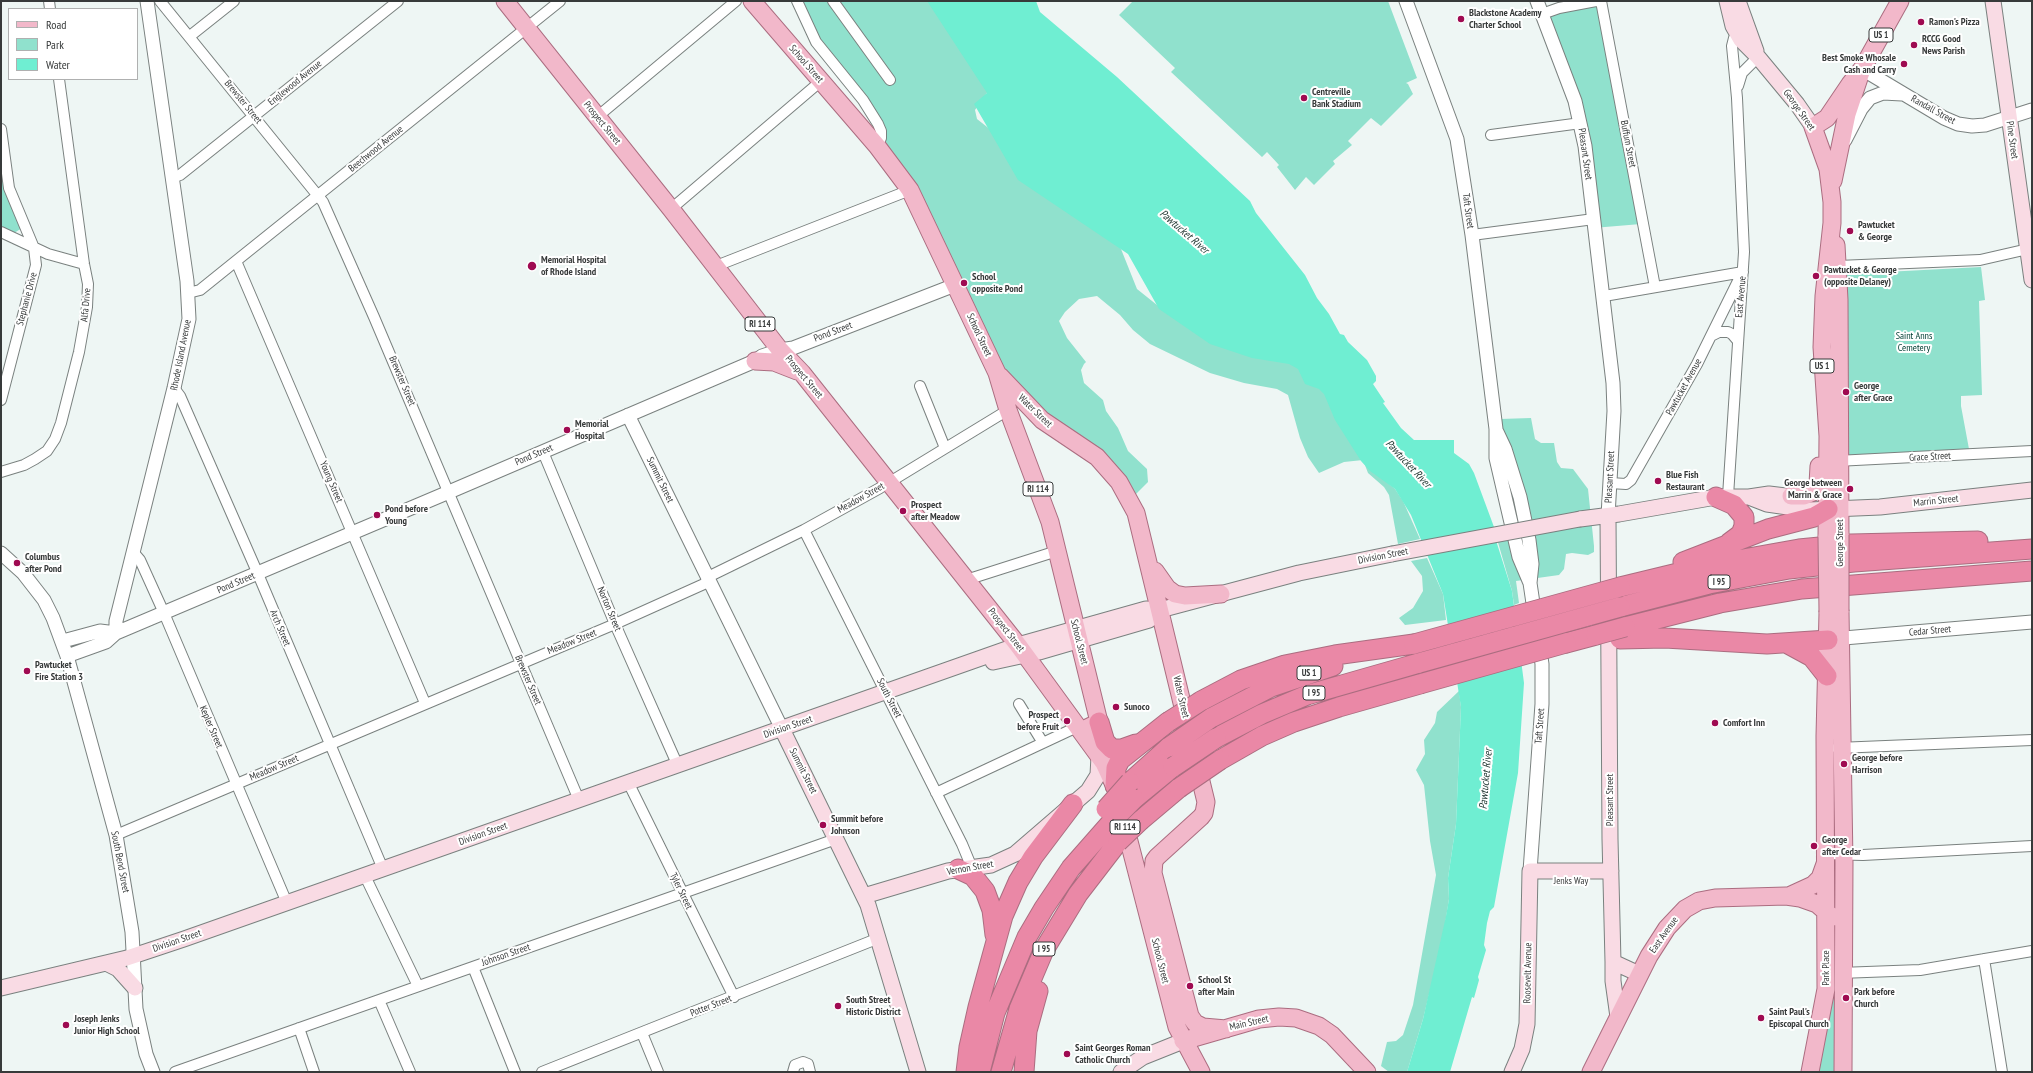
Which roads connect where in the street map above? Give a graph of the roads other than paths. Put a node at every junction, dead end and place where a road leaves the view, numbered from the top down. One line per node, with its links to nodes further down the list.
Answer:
1 (147, 1): 39 (street, Rhode Island Avenue)
2 (160, 1): 21 (street, Brewster Street)
3 (234, 1): 21 (street)
4 (398, 1): 30 (street, Englewood Avenue)
5 (505, 1): 19 (main road, Prospect Street / RI 114)
6 (560, 1): 19 (street, Beechwood Avenue)
7 (736, 1): 31 (street)
8 (752, 1): 26 (main road, School Street / RI 114)
9 (797, 1): 37 (street)
10 (832, 1): 25 (street)
11 (1406, 1): 47 (street, Taft Street)
12 (1537, 1): 18 (street, Pleasant Street)
13 (1596, 1): 18 (street)
14 (1601, 1): 57 (street, Buffum Street)
15 (1900, 1): 23 (main road, US 1)
16 (1993, 1): 32 (main road, Pine Street)
17 (1731, 2): 20 (main road)
18 (1542, 14): 33 (street, Pleasant Street)
19 (527, 28): 31 (main road, Prospect Street / RI 114); 42 (street, Beechwood Avenue)
20 (1743, 32): 22 (main road, George Street); 28 (street, East Avenue)
21 (190, 36): 30 (street, Brewster Street)
22 (1758, 57): 28 (street, East Avenue); 34 (main road, George Street)
23 (1862, 69): 27 (street, Randall Street); 34 (main road, US 1); 38 (main road, US 1)
24 (59, 80): 51 (street, Alfa Drive)
25 (890, 80)
26 (821, 81): 37 (main road, School Street / RI 114); 43 (street)
27 (1906, 95): 32 (street, Randall Street); 38 (street)
28 (1737, 98): 54 (street, East Avenue)
29 (2032, 110): 32 (street, Randall Street)
30 (254, 116): 39 (street, Englewood Avenue); 42 (street, Brewster Street)
31 (597, 117): 43 (main road, Prospect Street / RI 114)
32 (2009, 117): 49 (main road, Pine Street)
33 (1581, 123): 36 (street); 44 (street, Pleasant Street)
34 (1813, 127): 41 (main road, George Street / US 1)
35 (1, 129): 48 (street, Stephanie Drive)
36 (1491, 135)
37 (877, 146): 40 (main road, School Street / RI 114)
38 (1838, 154): 41 (main road, US 1)
39 (172, 178): 58 (street, Rhode Island Avenue)
40 (910, 190): 52 (street); 56 (main road, School Street / RI 114)
41 (1832, 191): 45 (main road, George Street / US 1)
42 (318, 196): 50 (street, Beechwood Avenue); 81 (street, Brewster Street)
43 (671, 209): 52 (main road, Prospect Street / RI 114)
44 (1594, 219): 47 (street); 59 (street, Pleasant Street)
45 (1832, 223): 53 (main road, George Street / US 1); 64 (main road, George Street / US 1)
46 (1, 232): 48 (street)
47 (1472, 235): 72 (street, Taft Street)
48 (34, 248): 51 (street); 69 (street, Stephanie Drive)
49 (2028, 249): 53 (street); 55 (main road, Pine Street)
50 (236, 261): 58 (street, Beechwood Avenue); 88 (street, Young Street)
51 (84, 264): 77 (street, Alfa Drive)
52 (716, 266): 62 (main road, Prospect Street / RI 114)
53 (1838, 266): 76 (main road, George Street / US 1)
54 (1743, 272): 57 (street); 60 (street, Pawtucket Avenue); 61 (street, East Avenue)
55 (2032, 280)
56 (955, 285): 62 (street, Pond Street); 65 (main road, School Street / RI 114)
57 (1655, 287): 59 (street)
58 (188, 293): 68 (street, Rhode Island Avenue)
59 (1604, 296): 79 (street, Pleasant Street)
60 (1710, 336): 61 (street); 79 (street, Pawtucket Avenue)
61 (1738, 341): 83 (street, East Avenue)
62 (780, 350): 63 (street, Pond Street); 66 (main road, Prospect Street / RI 114)
63 (755, 361): 66 (main road); 71 (street, Pond Street)
64 (1822, 370): 76 (main road, George Street / US 1); 82 (main road)
65 (997, 372): 70 (main road, School Street / RI 114); 96 (main road, Water Street)
66 (802, 373): 78 (main road, Prospect Street / RI 114)
67 (920, 386): 73 (street)
68 (174, 388): 95 (street, Rhode Island Avenue); 98 (street, Arch Street)
69 (1, 400)
70 (1008, 410): 73 (street, Meadow Street); 93 (main road, School Street / RI 114)
71 (628, 415): 75 (street, Pond Street); 99 (street, Summit Street)
72 (1496, 429): 89 (street, Taft Street); 90 (street, Taft Street)
73 (946, 448): 78 (street, Meadow Street)
74 (2032, 451): 76 (street, Grace Street)
75 (543, 452): 81 (street, Pond Street); 107 (street, Norton Street)
76 (1834, 462): 85 (main road, George Street / US 1)
77 (1, 472)
78 (888, 483): 87 (street, Meadow Street); 100 (main road, Prospect Street / RI 114)
79 (1610, 483): 86 (street, Pleasant Street)
80 (2032, 490): 85 (main road, Marrin Street)
81 (449, 492): 88 (street, Pond Street); 117 (street, Brewster Street)
82 (1791, 496): 84 (main road); 85 (main road)
83 (1722, 497): 84 (main road); 86 (main road); 91 (highway)
84 (1749, 497): 85 (main road)
85 (1834, 508): 91 (highway, US 1); 111 (main road, George Street, bridge)
86 (1608, 516): 103 (main road, Division Street, bridge); 148 (main road, Pleasant Street)
87 (804, 530): 99 (street, Meadow Street); 119 (street, South Street)
88 (353, 533): 98 (street, Pond Street); 120 (street, Young Street)
89 (1529, 540): 90 (street); 101 (street, Taft Street)
90 (1516, 543): 101 (street, Taft Street)
91 (1726, 544): 102 (highway, US 1)
92 (2031, 549): 102 (highway); 135 (highway, I 95, bridge)
93 (1057, 551): 100 (street); 110 (main road, School Street / RI 114)
94 (1, 553): 112 (street, South Bend Street)
95 (134, 553): 105 (street, Kepler Street); 108 (street, Rhode Island Avenue)
96 (1148, 560): 103 (main road); 104 (main road, Water Street)
97 (2032, 571): 109 (highway, I 95)
98 (258, 574): 105 (street, Pond Street); 128 (street, Arch Street)
99 (708, 580): 107 (street, Meadow Street); 123 (street, Summit Street)
100 (966, 580): 115 (main road, Prospect Street / RI 114)
101 (1530, 583): 147 (street, Taft Street)
102 (1620, 586): 114 (highway, US 1, bridge)
103 (1221, 594): 104 (main road, Division Street)
104 (1160, 610): 110 (main road, Division Street); 174 (main road, Water Street)
105 (164, 613): 108 (street, Pond Street); 133 (street, Kepler Street)
106 (2032, 622): 111 (street, Cedar Street)
107 (615, 624): 117 (street, Meadow Street); 132 (street, Norton Street)
108 (116, 633): 112 (street, Pond Street); 116 (street, Pond Street)
109 (1622, 633): 113 (highway); 154 (highway, I 95, bridge)
110 (1077, 635): 115 (main road, Division Street); 122 (main road, School Street)
111 (1834, 639): 113 (highway); 118 (main road, George Street); 130 (main road, George Street)
112 (63, 641): 116 (street, South Bend Street)
113 (1786, 643): 118 (highway)
114 (1414, 644): 126 (highway, bridge); 135 (highway, US 1, bridge)
115 (1022, 650): 119 (main road, Division Street); 124 (main road, Prospect Street / RI 114)
116 (67, 656): 139 (street, South Bend Street)
117 (521, 663): 120 (street, Meadow Street); 137 (street, Brewster Street)
118 (1827, 676): 129 (main road, George Street)
119 (886, 693): 123 (main road, Division Street); 136 (street, South Street)
120 (426, 703): 128 (street, Meadow Street)
121 (1019, 704): 127 (street)
122 (1099, 722): 124 (main road); 126 (highway)
123 (782, 729): 132 (main road, Division Street); 140 (main road, Summit Street)
124 (1078, 729): 127 (street); 131 (main road, Prospect Street / RI 114)
125 (2032, 740): 130 (street)
126 (1143, 741): 135 (highway)
127 (1043, 743): 136 (street)
128 (330, 745): 133 (street, Meadow Street); 145 (street, Arch Street)
129 (1825, 748): 130 (street); 142 (main road, George Street)
130 (1843, 748): 143 (main road, George Street)
131 (1099, 756): 135 (main road, School Street / RI 114); 138 (main road, Vernon Street)
132 (678, 766): 134 (main road, Division Street)
133 (236, 784): 139 (street, Meadow Street); 152 (street, Kepler Street)
134 (629, 784): 137 (main road, Division Street); 149 (street, Tyler Street)
135 (1127, 789): 176 (main road, School Street / RI 114); 188 (highway, I 95, bridge)
136 (936, 793): 144 (street, South Street)
137 (579, 800): 145 (main road, Division Street)
138 (1073, 804): 144 (main road, Vernon Street); 156 (highway)
139 (116, 835): 159 (street, South Bend Street)
140 (836, 839): 149 (street, Johnson Street); 150 (main road, Summit Street)
141 (2032, 846): 143 (street)
142 (1826, 858): 143 (street); 151 (main road); 153 (main road, Park Place)
143 (1844, 859): 157 (main road, Park Place)
144 (965, 868): 150 (main road, Vernon Street); 156 (highway)
145 (383, 869): 146 (main road, Division Street)
146 (365, 876): 152 (main road, Division Street); 167 (street)
147 (1530, 876): 148 (main road, Jenks Way); 194 (main road, Roosevelt Avenue)
148 (1611, 876): 161 (main road, Pleasant Street)
149 (683, 894): 163 (street, Johnson Street); 170 (street, Tyler Street)
150 (864, 896): 155 (main road, Summit Street)
151 (1786, 896): 153 (main road, East Avenue); 165 (main road, East Avenue)
152 (287, 903): 159 (main road, Division Street)
153 (1826, 910): 157 (main road); 166 (main road, Park Place)
154 (1054, 931): 189 (highway, I 95); 190 (highway)
155 (879, 938): 170 (street, Potter Street); 186 (main road, Summit Street)
156 (995, 940): 187 (highway)
157 (1844, 940): 164 (main road, Park Place)
158 (2032, 951): 160 (street)
159 (135, 955): 162 (main road, Division Street); 169 (street, South Bend Street)
160 (1984, 959): 164 (street); 198 (street)
161 (1613, 962): 165 (main road); 172 (main road, Pleasant Street)
162 (106, 963): 168 (main road, Division Street); 169 (main road)
163 (473, 967): 167 (street, Johnson Street); 181 (street)
164 (1844, 972): 166 (street); 197 (main road, Park Place)
165 (1640, 974): 172 (main road, East Avenue)
166 (1826, 978): 196 (main road, Park Place)
167 (418, 986): 171 (street, Johnson Street)
168 (1, 988)
169 (135, 988): 177 (street, South Bend Street)
170 (734, 997): 175 (street, Potter Street)
171 (379, 1000): 173 (street, Johnson Street); 180 (street)
172 (1618, 1017): 195 (main road, East Avenue)
173 (299, 1028): 178 (street, Johnson Street); 179 (street)
174 (1226, 1029): 176 (main road, Main Street); 193 (main road, Main Street)
175 (642, 1033): 182 (street, Potter Street); 183 (street)
176 (1183, 1041): 191 (main road, Main Street); 192 (main road, School Street)
177 (152, 1072)
178 (175, 1072)
179 (314, 1072)
180 (410, 1072)
181 (515, 1072)
182 (542, 1072)
183 (658, 1072)
184 (793, 1072): 185 (street)
185 (810, 1072)
186 (918, 1072)
187 (966, 1072)
188 (980, 1072)
189 (1001, 1072)
190 (1024, 1072)
191 (1121, 1072)
192 (1201, 1072)
193 (1367, 1072)
194 (1512, 1072)
195 (1591, 1072)
196 (1810, 1072)
197 (1844, 1072)
198 (2002, 1072)

